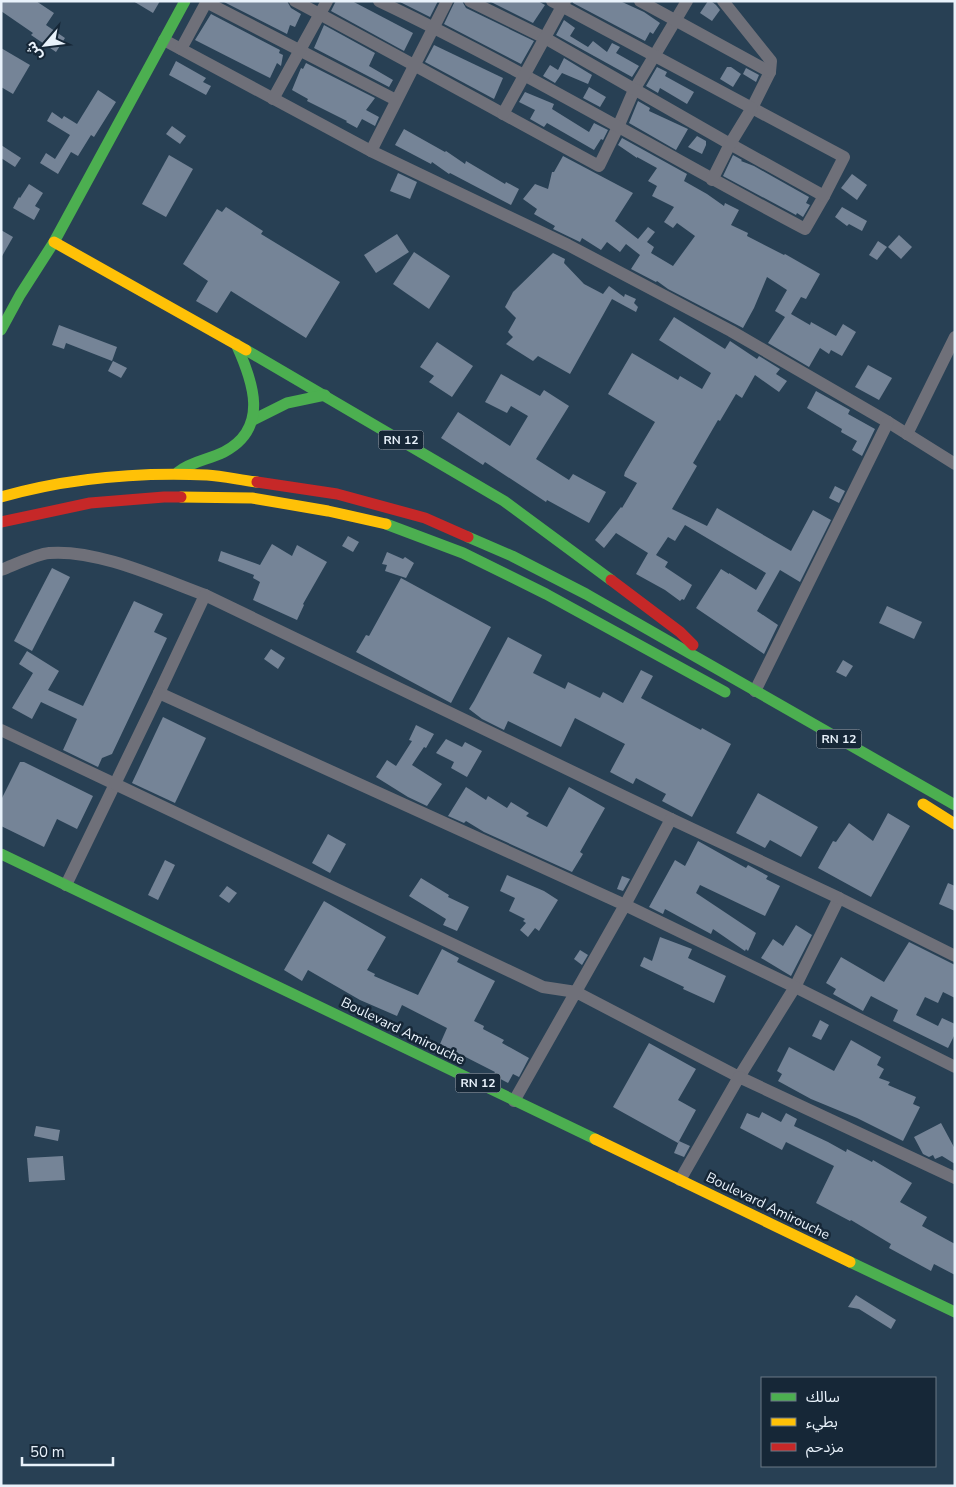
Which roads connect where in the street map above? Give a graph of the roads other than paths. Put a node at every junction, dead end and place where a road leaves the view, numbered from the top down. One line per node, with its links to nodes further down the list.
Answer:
1 (185, 1): 16 (main road)
2 (295, 1): 12 (street)
3 (327, 1): 12 (street)
4 (378, 1): 14 (street)
5 (447, 1): 14 (street)
6 (470, 1): 15 (street)
7 (640, 1): 13 (street)
8 (687, 1): 13 (street)
9 (722, 1): 21 (street)
10 (206, 2): 17 (street); 18 (street)
11 (560, 3): 15 (street); 19 (street)
12 (320, 15): 18 (street); 20 (street)
13 (676, 21): 19 (street); 21 (street)
14 (433, 27): 20 (street); 22 (street)
15 (545, 38): 22 (street); 23 (street)
16 (164, 40): 17 (street); 33 (main road)
17 (181, 49): 24 (street)
18 (300, 50): 24 (street); 25 (street)
19 (655, 57): 23 (street); 26 (street)
20 (414, 64): 25 (street); 27 (street)
21 (770, 72): 26 (street)
22 (524, 76): 27 (street); 28 (street)
23 (634, 90): 28 (street); 29 (street)
24 (273, 98): 30 (street)
25 (396, 100): 30 (street)
26 (752, 108): 29 (street); 32 (street)
27 (503, 114): 28 (street)
28 (618, 128): 31 (street)
29 (730, 144): 31 (street); 32 (street)
30 (370, 150): 39 (street)
31 (712, 180): 32 (street)
32 (824, 196)
33 (54, 242): 34 (main road); 36 (main road, RN 12)
34 (1, 330)
35 (955, 337): 40 (street)
36 (236, 344): 37 (main road, RN 12); 38 (main road)
37 (325, 395): 38 (main road); 47 (main road, RN 12)
38 (253, 420): 42 (main road)
39 (888, 422): 40 (street); 48 (street)
40 (907, 434): 41 (street)
41 (955, 464)
42 (176, 474): 43 (main road); 47 (main road)
43 (1, 497)
44 (1, 522): 50 (main road)
45 (1, 570): 46 (street)
46 (205, 595): 49 (street); 55 (street)
47 (723, 673): 48 (main road, RN 12)
48 (755, 691): 54 (main road, RN 12)
49 (159, 693): 52 (street); 60 (street)
50 (739, 699)
51 (1, 730): 52 (street)
52 (115, 784): 58 (street); 63 (street)
53 (910, 796): 56 (main road)
54 (955, 805)
55 (671, 819): 59 (street); 60 (street)
56 (955, 824)
57 (1, 854): 58 (main road, Boulevard Amirouche / RN 12)
58 (66, 885): 66 (main road, Boulevard Amirouche / RN 12)
59 (839, 898): 61 (street); 62 (street)
60 (625, 905): 62 (street); 63 (street)
61 (955, 956)
62 (795, 987): 64 (street); 65 (street)
63 (576, 992): 65 (street); 66 (street)
64 (955, 1066)
65 (739, 1077): 67 (street); 68 (street)
66 (514, 1101): 68 (main road, Boulevard Amirouche / RN 12)
67 (955, 1178)
68 (680, 1180): 69 (main road, Boulevard Amirouche / RN 12)
69 (955, 1312)

